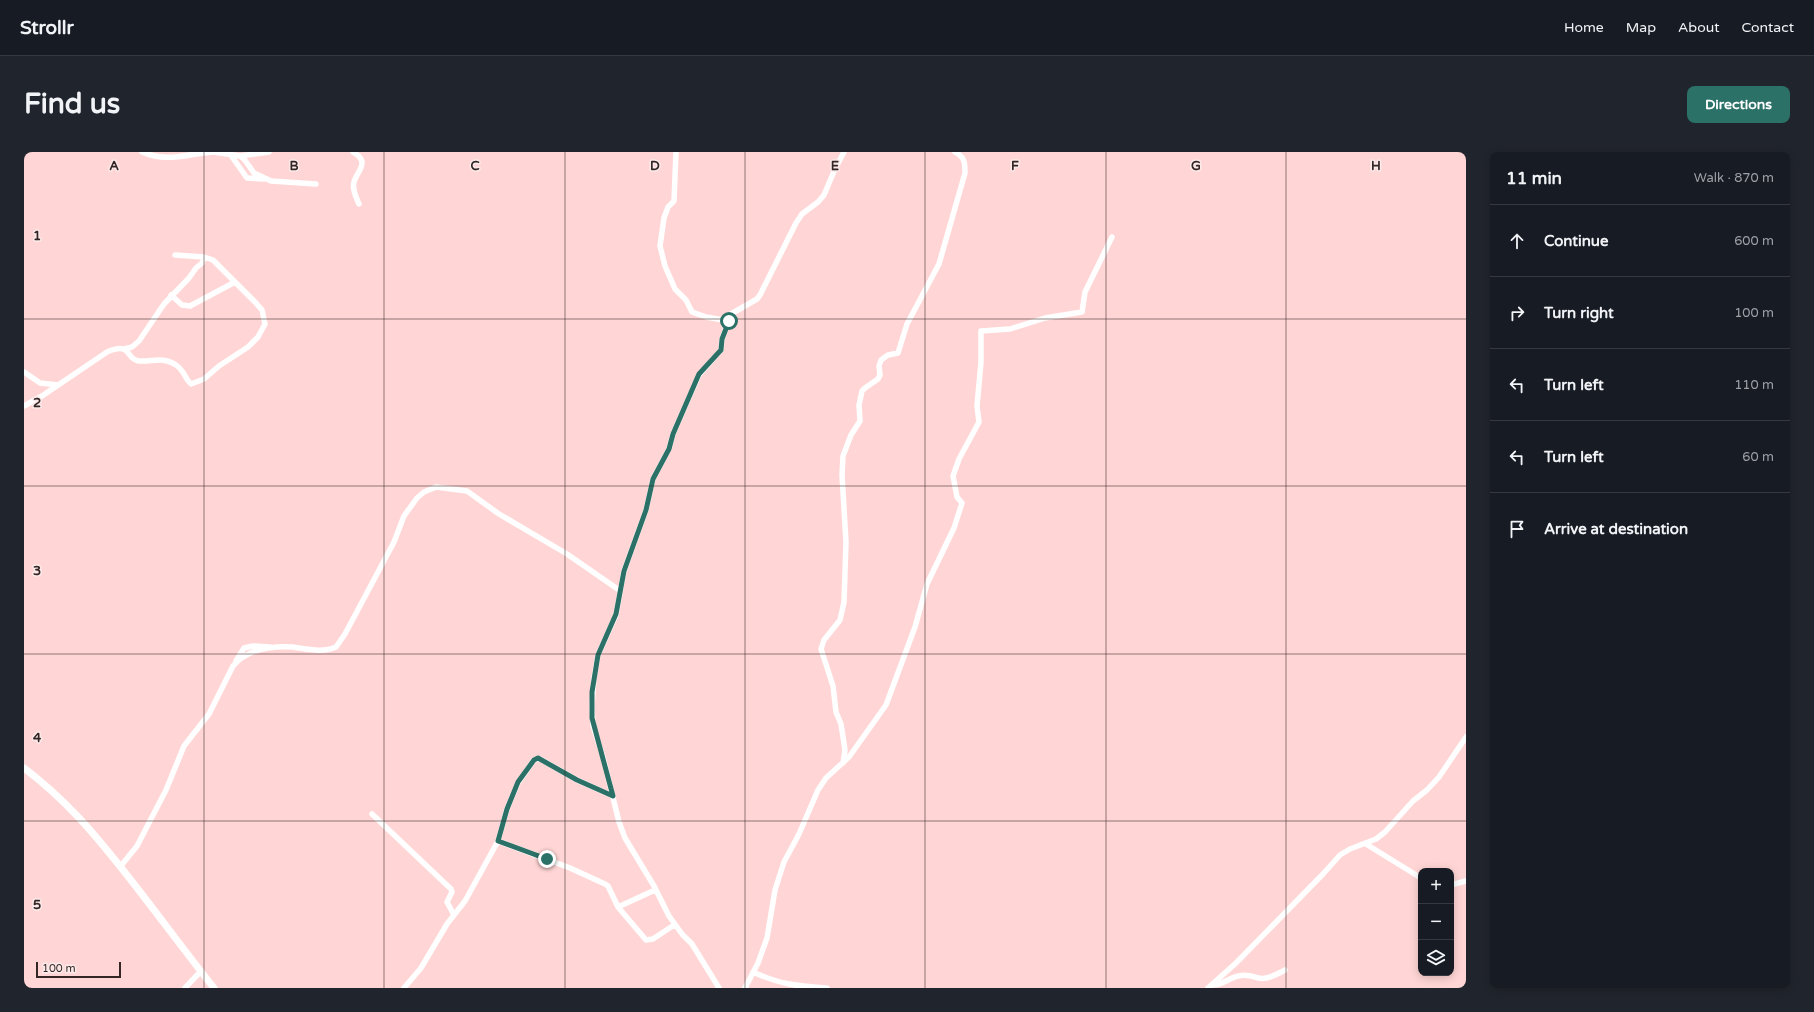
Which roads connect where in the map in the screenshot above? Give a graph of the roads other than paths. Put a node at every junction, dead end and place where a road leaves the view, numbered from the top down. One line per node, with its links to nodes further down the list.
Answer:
1 (142, 152): 2 (street)
2 (214, 152): 8 (street)
3 (269, 152): 9 (street)
4 (354, 152): 12 (street)
5 (676, 152): 18 (street)
6 (844, 152): 18 (street)
7 (955, 152): 25 (street)
8 (230, 153): 9 (street); 10 (street)
9 (240, 156): 10 (street)
10 (265, 179): 11 (street)
11 (316, 184)
12 (359, 204)
13 (1112, 237): 25 (street)
14 (175, 255): 15 (street)
15 (204, 257): 16 (street); 17 (street)
16 (235, 282): 17 (street); 19 (street)
17 (171, 296): 19 (street)
18 (729, 321): 23 (street)
19 (124, 349): 21 (street)
20 (24, 372): 21 (street)
21 (58, 385): 22 (street)
22 (24, 406)
23 (619, 590): 27 (street); 31 (street)
24 (1466, 737): 30 (street)
25 (843, 763): 41 (street)
26 (24, 768): 31 (street)
27 (613, 796): 29 (street); 35 (street)
28 (372, 814): 37 (street)
29 (498, 841): 36 (street); 37 (street)
30 (1366, 844): 32 (street); 44 (street)
31 (120, 867): 40 (street)
32 (1418, 876)
33 (1466, 881): 34 (street)
34 (1454, 883)
35 (656, 890): 36 (street); 38 (street)
36 (618, 908): 38 (street)
37 (454, 915): 47 (street)
38 (674, 925): 48 (street)
39 (1286, 970): 43 (street)
40 (201, 971): 45 (street); 46 (street)
41 (753, 972): 49 (street); 50 (street)
42 (1259, 985): 44 (street)
43 (1270, 985)
44 (1209, 987)
45 (185, 988)
46 (214, 988)
47 (404, 988)
48 (719, 988)
49 (745, 988)
50 (827, 988)

